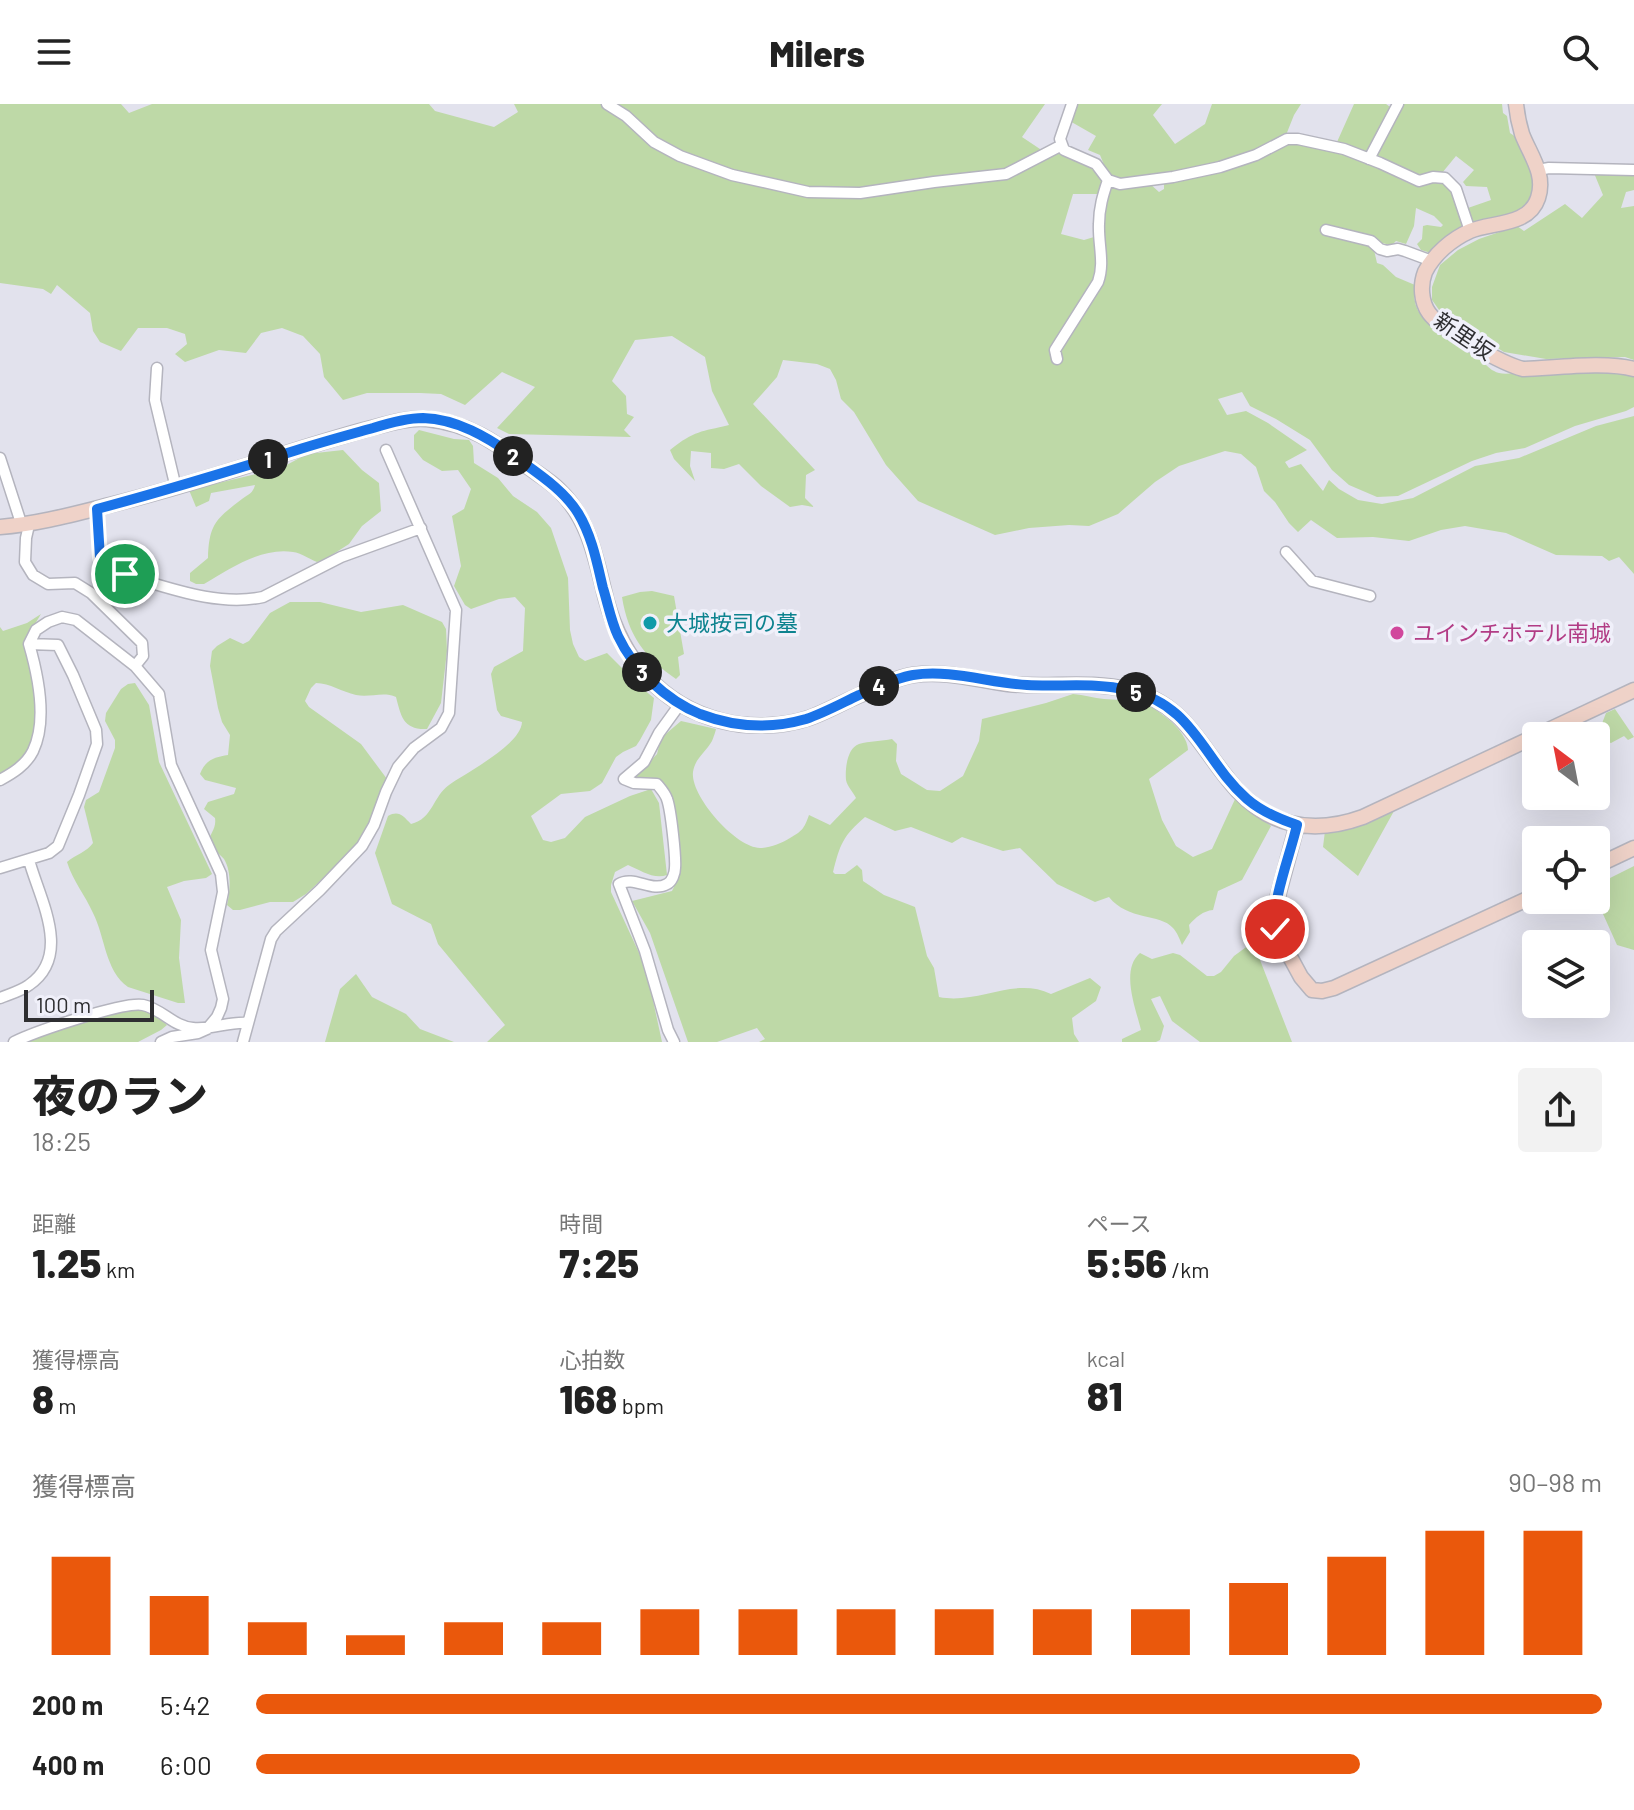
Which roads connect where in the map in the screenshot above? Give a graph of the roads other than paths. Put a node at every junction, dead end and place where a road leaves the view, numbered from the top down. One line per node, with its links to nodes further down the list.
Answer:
1 (607, 104): 5 (street)
2 (1072, 104): 5 (street)
3 (1398, 104): 6 (street)
4 (1516, 104): 7 (street)
5 (1062, 145): 9 (street)
6 (1369, 159): 9 (street); 11 (street)
7 (1538, 170): 8 (street); 11 (street)
8 (1634, 170)
9 (1108, 180): 13 (street)
10 (1326, 230): 12 (street)
11 (1470, 231): 12 (street)
12 (1432, 261): 15 (street, 新里坂)
13 (1057, 359)
14 (157, 368): 18 (street)
15 (1634, 369)
16 (386, 450): 22 (street)
17 (0, 458): 20 (street)
18 (176, 488): 19 (street); 28 (street)
19 (97, 509): 20 (street); 22 (street)
20 (26, 525): 21 (street); 26 (street)
21 (0, 527)
22 (421, 528): 37 (street)
23 (1286, 552): 24 (street)
24 (1370, 596)
25 (29, 644): 26 (street); 29 (street); 33 (street)
26 (135, 666): 38 (street)
27 (1634, 690): 30 (street)
28 (680, 704): 30 (street); 42 (street)
29 (0, 780)
30 (1297, 825): 35 (street)
31 (1634, 848): 32 (street)
32 (1610, 859)
33 (29, 860): 34 (street); 36 (street)
34 (0, 868)
35 (1522, 901)
36 (0, 998)
37 (248, 1023): 38 (street); 41 (street)
38 (207, 1029): 39 (street); 40 (street)
39 (14, 1042)
40 (161, 1042)
41 (243, 1042)
42 (674, 1042)

